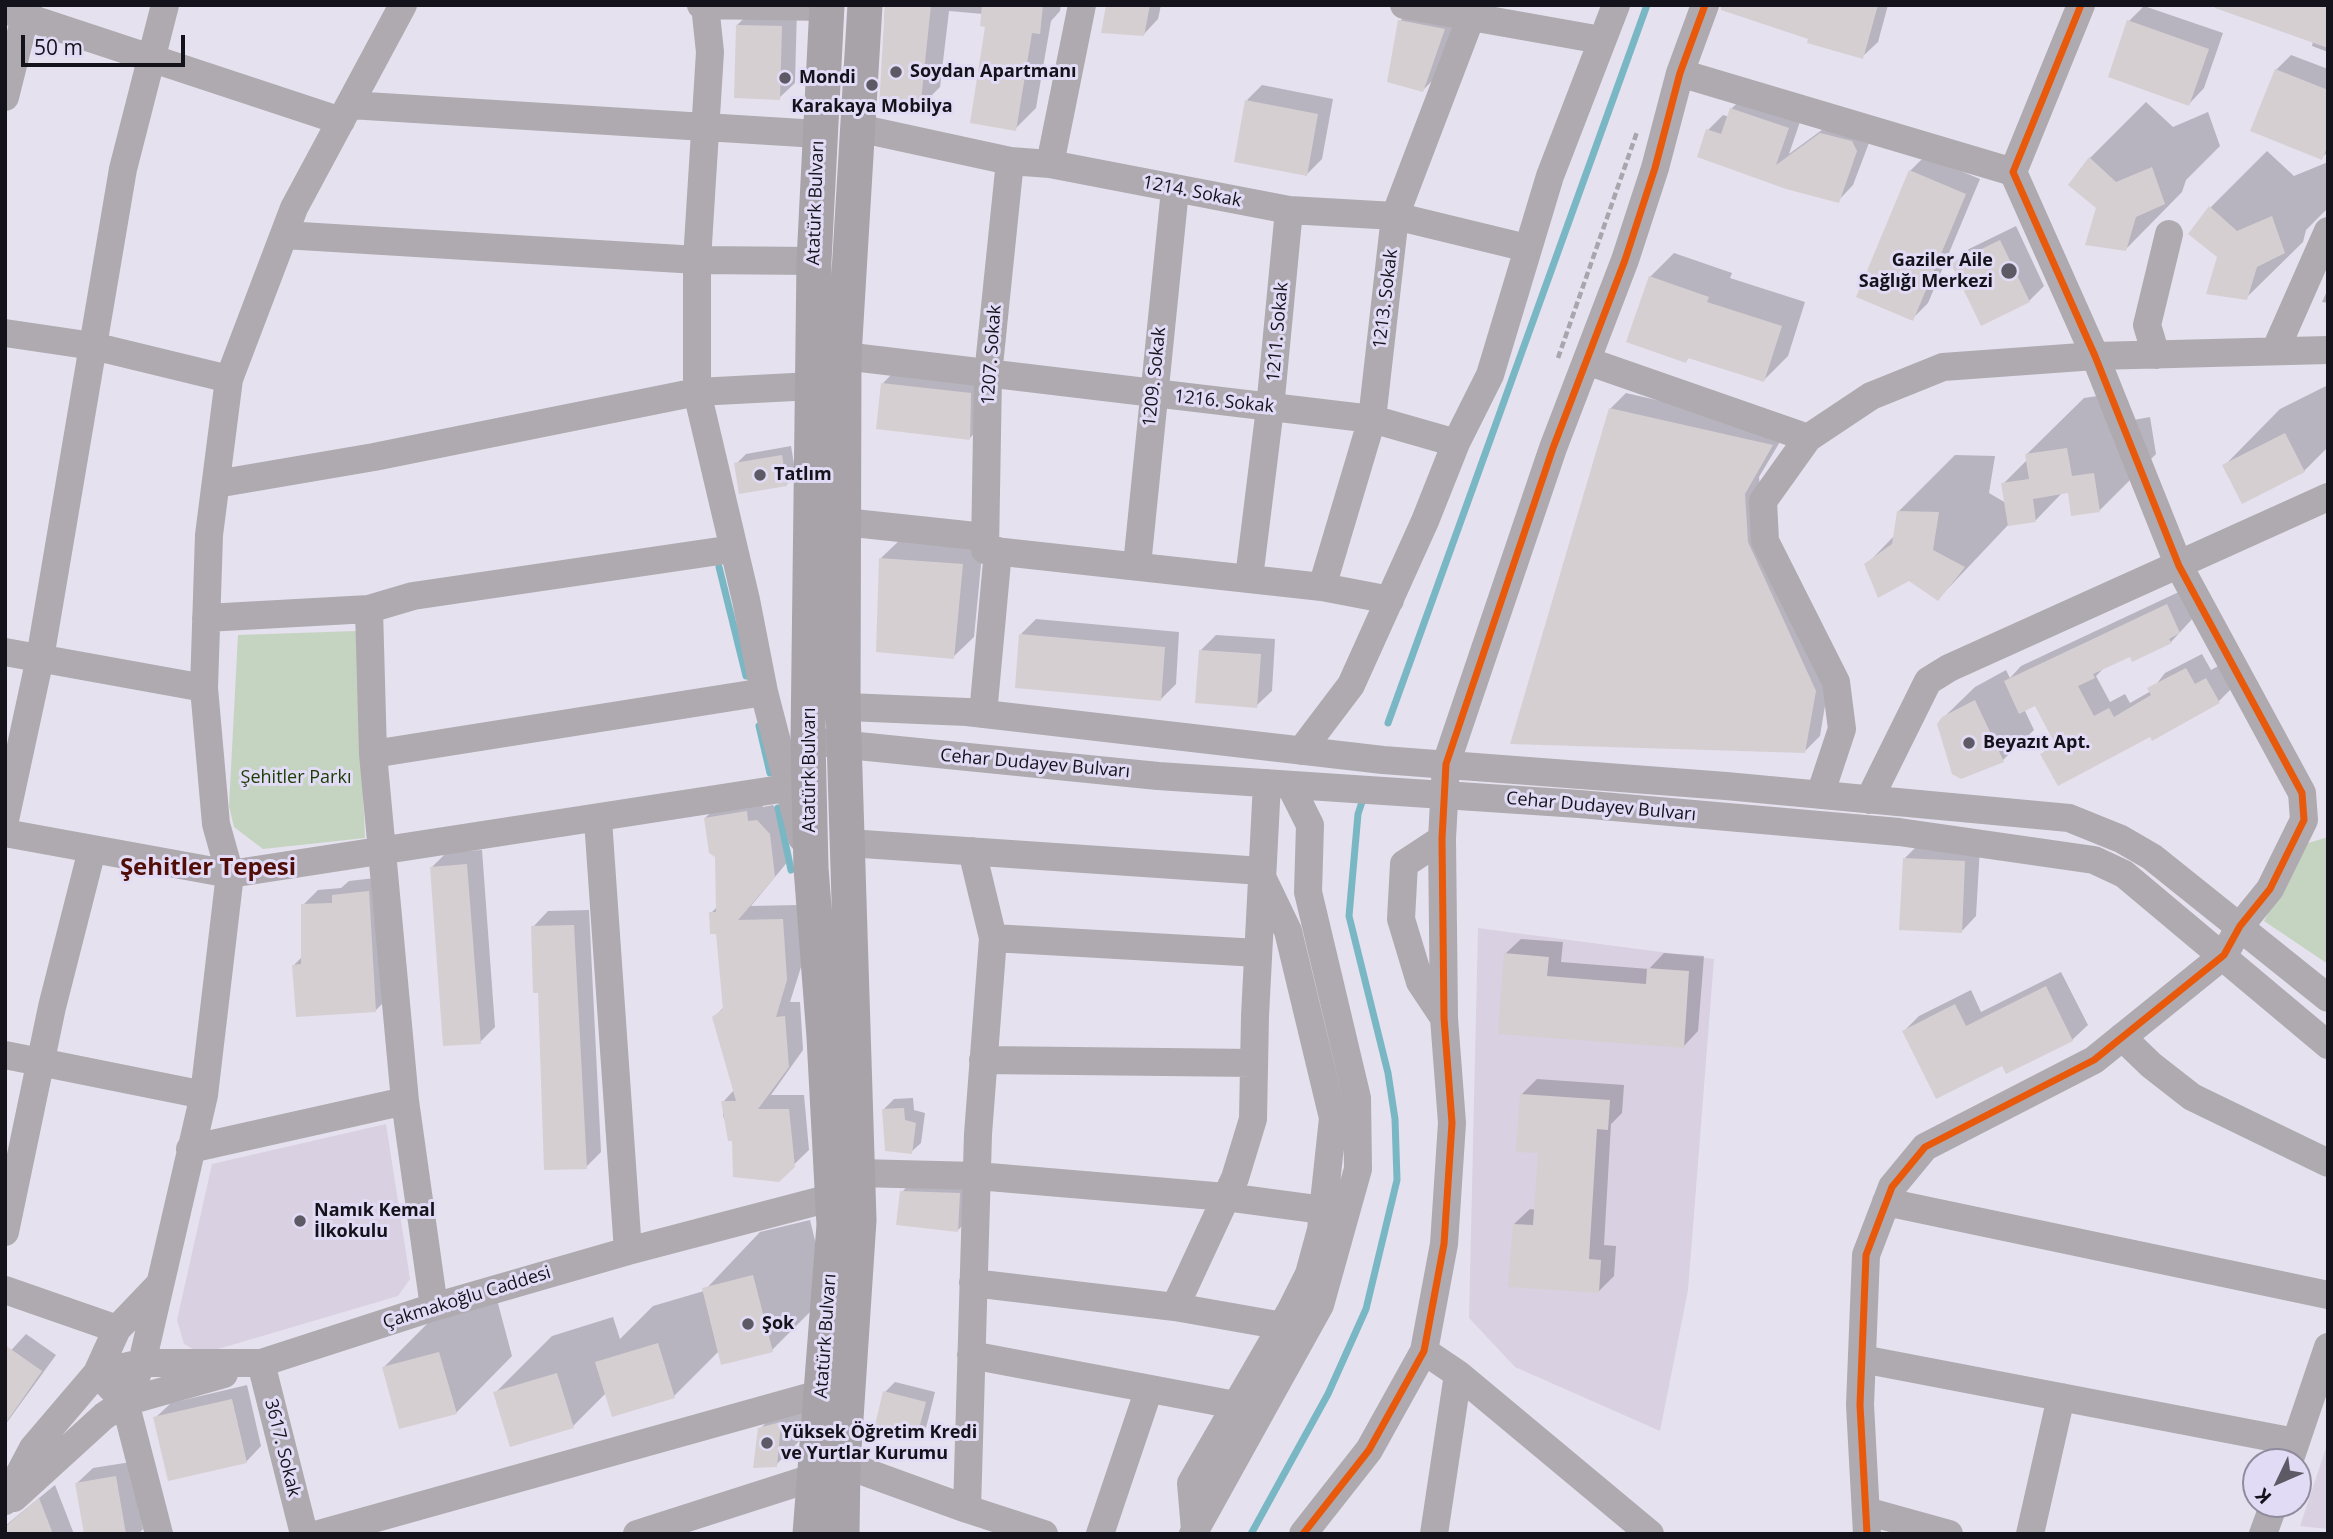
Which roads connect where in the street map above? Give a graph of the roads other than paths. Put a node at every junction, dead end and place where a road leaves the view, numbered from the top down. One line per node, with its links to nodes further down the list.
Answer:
1 (164, 5): 14 (street)
2 (704, 5): 10 (street); 19 (street)
3 (865, 5): 18 (main road, Atatürk Bulvarı)
4 (1082, 5): 22 (street)
5 (1404, 5): 12 (street)
6 (1616, 5): 13 (street)
7 (1705, 5): 15 (street)
8 (2081, 5): 23 (street)
9 (398, 6): 17 (street)
10 (827, 6): 20 (main road, Atatürk Bulvarı)
11 (19, 11): 14 (street); 16 (street)
12 (1471, 17): 13 (street); 26 (street, 1213. Sokak)
13 (1601, 40): 30 (street)
14 (149, 60): 17 (street); 34 (street)
15 (1680, 74): 23 (street); 40 (street)
16 (5, 97)
17 (345, 113): 19 (street); 29 (street)
18 (858, 128): 21 (street, 1214. Sokak); 38 (main road, Atatürk Bulvarı)
19 (703, 129): 20 (street); 31 (street)
20 (818, 134): 32 (main road, Atatürk Bulvarı)
21 (1010, 161): 22 (street, 1214. Sokak); 41 (street, 1207. Sokak)
22 (1050, 164): 24 (street, 1214. Sokak)
23 (2013, 172): 39 (street)
24 (1175, 190): 25 (street, 1214. Sokak); 45 (street, 1209. Sokak)
25 (1289, 210): 26 (street, 1214. Sokak); 46 (street, 1211. Sokak)
26 (1395, 216): 30 (street, 1214. Sokak); 47 (street, 1213. Sokak)
27 (2328, 231): 36 (street)
28 (2169, 234): 37 (street)
29 (284, 235): 31 (street); 42 (street)
30 (1527, 248): 49 (street)
31 (696, 260): 32 (street); 44 (street)
32 (814, 261): 43 (main road, Atatürk Bulvarı)
33 (5, 333): 34 (street)
34 (93, 346): 42 (street); 63 (street)
35 (2328, 350): 36 (street)
36 (2275, 351): 37 (street)
37 (2156, 355): 39 (street)
38 (844, 356): 41 (street, 1216. Sokak); 52 (main road, Atatürk Bulvarı)
39 (2095, 356): 48 (street); 56 (street)
40 (1587, 361): 48 (street); 72 (street)
41 (988, 375): 45 (street, 1216. Sokak); 53 (street, 1207. Sokak)
42 (229, 379): 50 (street)
43 (813, 386): 44 (street); 66 (main road, Atatürk Bulvarı)
44 (697, 391): 50 (street); 54 (street)
45 (1153, 394): 46 (street, 1216. Sokak); 55 (street, 1209. Sokak)
46 (1270, 408): 47 (street, 1216. Sokak); 57 (street, 1211. Sokak)
47 (1371, 419): 49 (street, 1216. Sokak); 58 (street, 1213. Sokak)
48 (1808, 438): 76 (street)
49 (1456, 443): 59 (street)
50 (216, 484): 61 (street)
51 (2328, 497): 56 (street)
52 (844, 523): 53 (street); 66 (main road, Atatürk Bulvarı)
53 (990, 546): 55 (street); 67 (street, 1207. Sokak)
54 (733, 549): 60 (street); 65 (street)
55 (1137, 565): 57 (street)
56 (2179, 566): 77 (street); 78 (street)
57 (1249, 578): 58 (street)
58 (1322, 587): 59 (street)
59 (1390, 600): 70 (street)
60 (369, 609): 61 (street); 71 (street)
61 (206, 618): 64 (street)
62 (5, 652): 63 (street)
63 (40, 658): 64 (street); 79 (street)
64 (204, 688): 88 (street)
65 (764, 692): 71 (street); 74 (street)
66 (827, 706): 67 (street, Cehar Dudayev Bulvarı); 68 (main road, Atatürk Bulvarı); 69 (main road, Atatürk Bulvarı)
67 (983, 714): 70 (street, Cehar Dudayev Bulvarı)
68 (808, 741): 69 (street, Cehar Dudayev Bulvarı); 87 (main road, Atatürk Bulvarı)
69 (846, 747): 73 (street, Cehar Dudayev Bulvarı); 83 (main road, Atatürk Bulvarı)
70 (1301, 751): 72 (street, Cehar Dudayev Bulvarı)
71 (373, 754): 86 (street)
72 (1446, 764): 75 (street); 76 (street, Cehar Dudayev Bulvarı)
73 (1278, 784): 75 (street, Cehar Dudayev Bulvarı); 89 (street); 119 (street)
74 (787, 788): 80 (street); 87 (street)
75 (1443, 795): 82 (street); 93 (street, Cehar Dudayev Bulvarı)
76 (1820, 795): 77 (street, Cehar Dudayev Bulvarı)
77 (1869, 800): 90 (street, Cehar Dudayev Bulvarı)
78 (2316, 818): 90 (street)
79 (5, 820)
80 (598, 820): 86 (street); 112 (street)
81 (5, 833): 84 (street)
82 (1442, 839): 95 (street); 95 (street)
83 (848, 843): 85 (street); 107 (main road, Atatürk Bulvarı)
84 (92, 850): 88 (street); 100 (street)
85 (972, 851): 89 (street); 91 (street)
86 (382, 853): 88 (street); 103 (street)
87 (811, 868): 107 (main road, Atatürk Bulvarı)
88 (230, 874): 102 (street)
89 (1262, 874): 92 (street); 110 (street)
90 (2240, 926): 93 (street); 94 (street, Cehar Dudayev Bulvarı)
91 (993, 938): 92 (street); 99 (street)
92 (1258, 953): 101 (street)
93 (2224, 955): 96 (street); 97 (street, Cehar Dudayev Bulvarı)
94 (2328, 998)
95 (1444, 1018): 122 (street)
96 (2122, 1037): 105 (street); 109 (street)
97 (2328, 1045)
98 (5, 1055): 100 (street)
99 (984, 1060): 101 (street); 106 (street)
100 (40, 1062): 102 (street); 111 (street)
101 (1254, 1063): 108 (street)
102 (204, 1095): 104 (street)
103 (405, 1101): 104 (street); 117 (street)
104 (190, 1149): 113 (street)
105 (2328, 1163)
106 (977, 1176): 107 (street, Çakmakoğlu Caddesi); 108 (street, Çakmakoğlu Caddesi); 114 (street)
107 (846, 1185): 112 (street, Çakmakoğlu Caddesi); 130 (main road, Atatürk Bulvarı); 136 (main road, Atatürk Bulvarı)
108 (1226, 1197): 110 (street, Çakmakoğlu Caddesi); 118 (street)
109 (1886, 1202): 116 (street); 124 (street)
110 (1323, 1210): 119 (street)
111 (5, 1232)
112 (628, 1251): 117 (street, Çakmakoğlu Caddesi)
113 (162, 1282): 120 (street); 125 (street)
114 (974, 1283): 118 (street); 123 (street)
115 (5, 1290): 120 (street)
116 (2328, 1295)
117 (435, 1307): 126 (street, Çakmakoğlu Caddesi)
118 (1175, 1307): 119 (street)
119 (1294, 1328): 133 (street)
120 (117, 1329): 127 (street)
121 (2328, 1347): 135 (street)
122 (1424, 1351): 128 (street); 150 (street)
123 (971, 1355): 129 (street); 138 (street)
124 (1862, 1359): 131 (street); 139 (street)
125 (142, 1363): 126 (street, Çakmakoğlu Caddesi); 127 (street, Çakmakoğlu Caddesi); 132 (street)
126 (261, 1363): 132 (street); 142 (street, 3617. Sokak)
127 (97, 1373): 132 (street); 137 (street)
128 (1458, 1374): 151 (street); 152 (street)
129 (1149, 1389): 133 (street); 149 (street)
130 (823, 1393): 136 (main road, Atatürk Bulvarı); 143 (street)
131 (2061, 1397): 134 (street); 154 (street)
132 (125, 1402): 137 (street); 141 (street)
133 (1249, 1408): 140 (street)
134 (2275, 1448)
135 (2293, 1448)
136 (824, 1477): 138 (street); 144 (street); 145 (street); 146 (main road, Atatürk Bulvarı); 147 (main road, Atatürk Bulvarı)
137 (5, 1504)
138 (967, 1509): 148 (street)
139 (1867, 1523): 153 (street)
140 (1194, 1532)
141 (159, 1534)
142 (304, 1534)
143 (319, 1534)
144 (637, 1534)
145 (796, 1534)
146 (810, 1534)
147 (842, 1534)
148 (1044, 1534)
149 (1100, 1534)
150 (1303, 1534)
151 (1434, 1534)
152 (1650, 1534)
153 (1949, 1534)
154 (2029, 1534)

